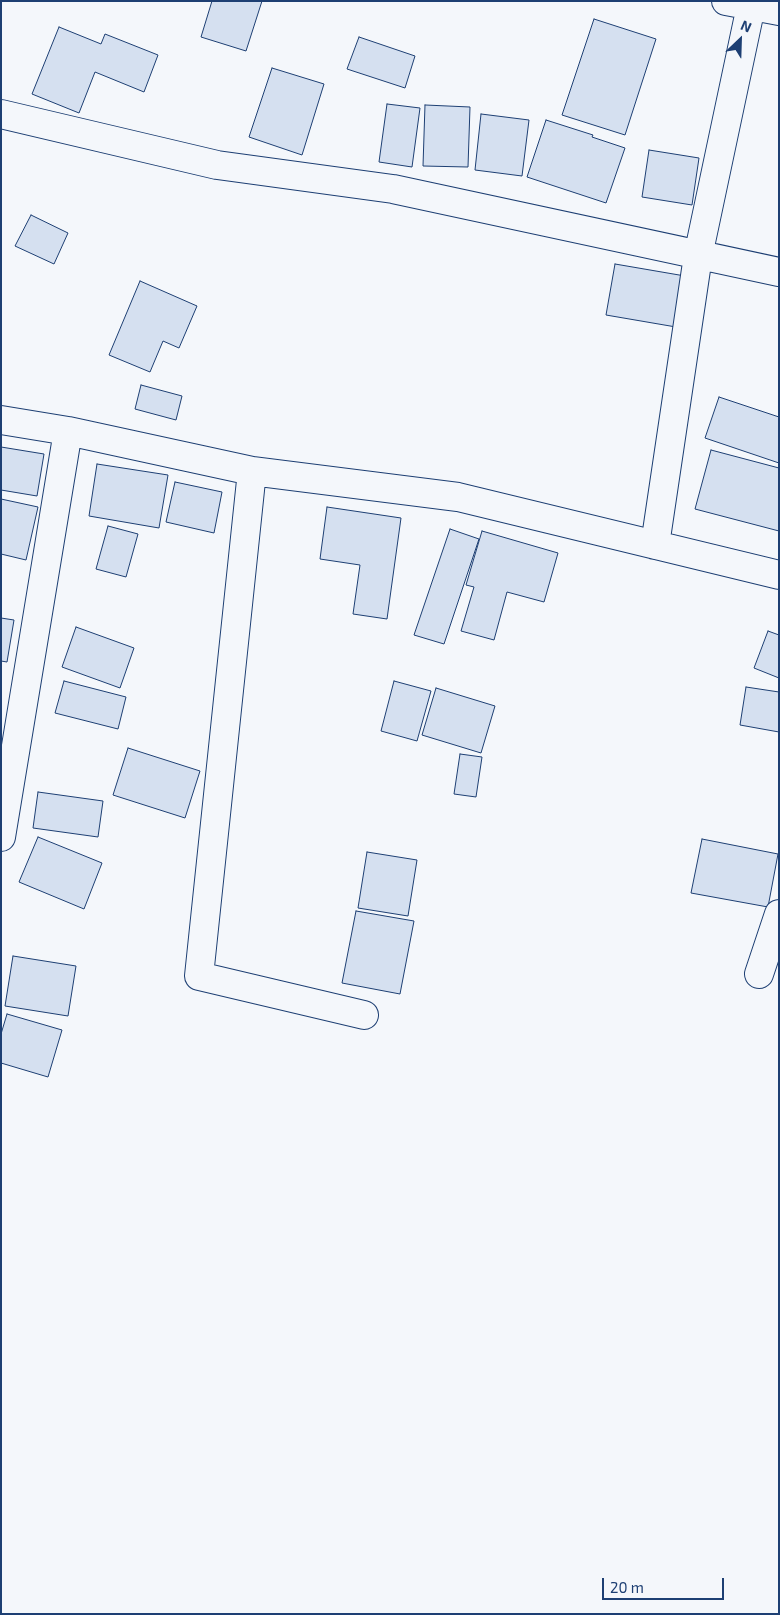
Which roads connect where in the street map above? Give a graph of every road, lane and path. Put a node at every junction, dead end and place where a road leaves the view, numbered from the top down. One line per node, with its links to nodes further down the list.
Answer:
1 (739, 4): 2 (street); 4 (street)
2 (779, 12)
3 (1, 114): 4 (street)
4 (698, 256): 5 (street); 9 (street)
5 (779, 272)
6 (1, 420): 7 (street)
7 (68, 431): 8 (street); 11 (street)
8 (252, 471): 9 (street); 14 (street)
9 (655, 545): 10 (street)
10 (779, 575)
11 (1, 837)
12 (779, 914): 13 (street)
13 (759, 974)
14 (364, 1015)

